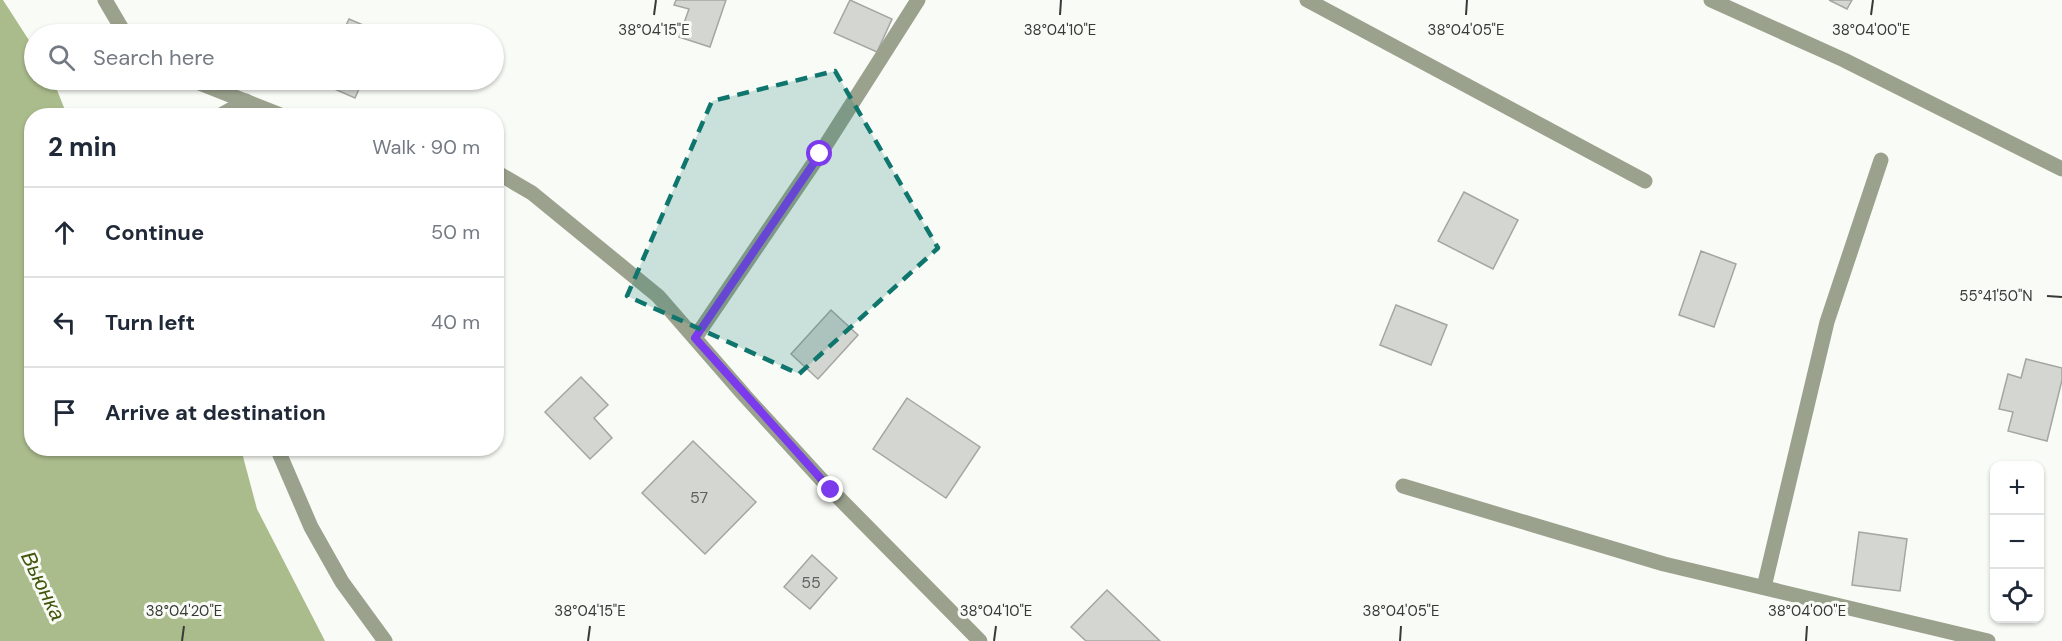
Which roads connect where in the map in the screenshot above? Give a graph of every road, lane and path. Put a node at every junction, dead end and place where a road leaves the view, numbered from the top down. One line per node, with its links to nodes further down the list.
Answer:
1 (105, 0): 5 (street)
2 (918, 0): 14 (street)
3 (1307, 0): 13 (street)
4 (1711, 0): 11 (street)
5 (118, 24)
6 (218, 90): 7 (street)
7 (246, 101): 8 (street); 9 (street)
8 (233, 108)
9 (263, 108)
10 (1881, 160): 17 (street)
11 (2062, 169)
12 (504, 177): 14 (street)
13 (1645, 180)
14 (695, 338): 19 (street)
15 (280, 456): 18 (street)
16 (1403, 486): 17 (street)
17 (1764, 587): 20 (street)
18 (385, 641)
19 (980, 641)
20 (1988, 641)

